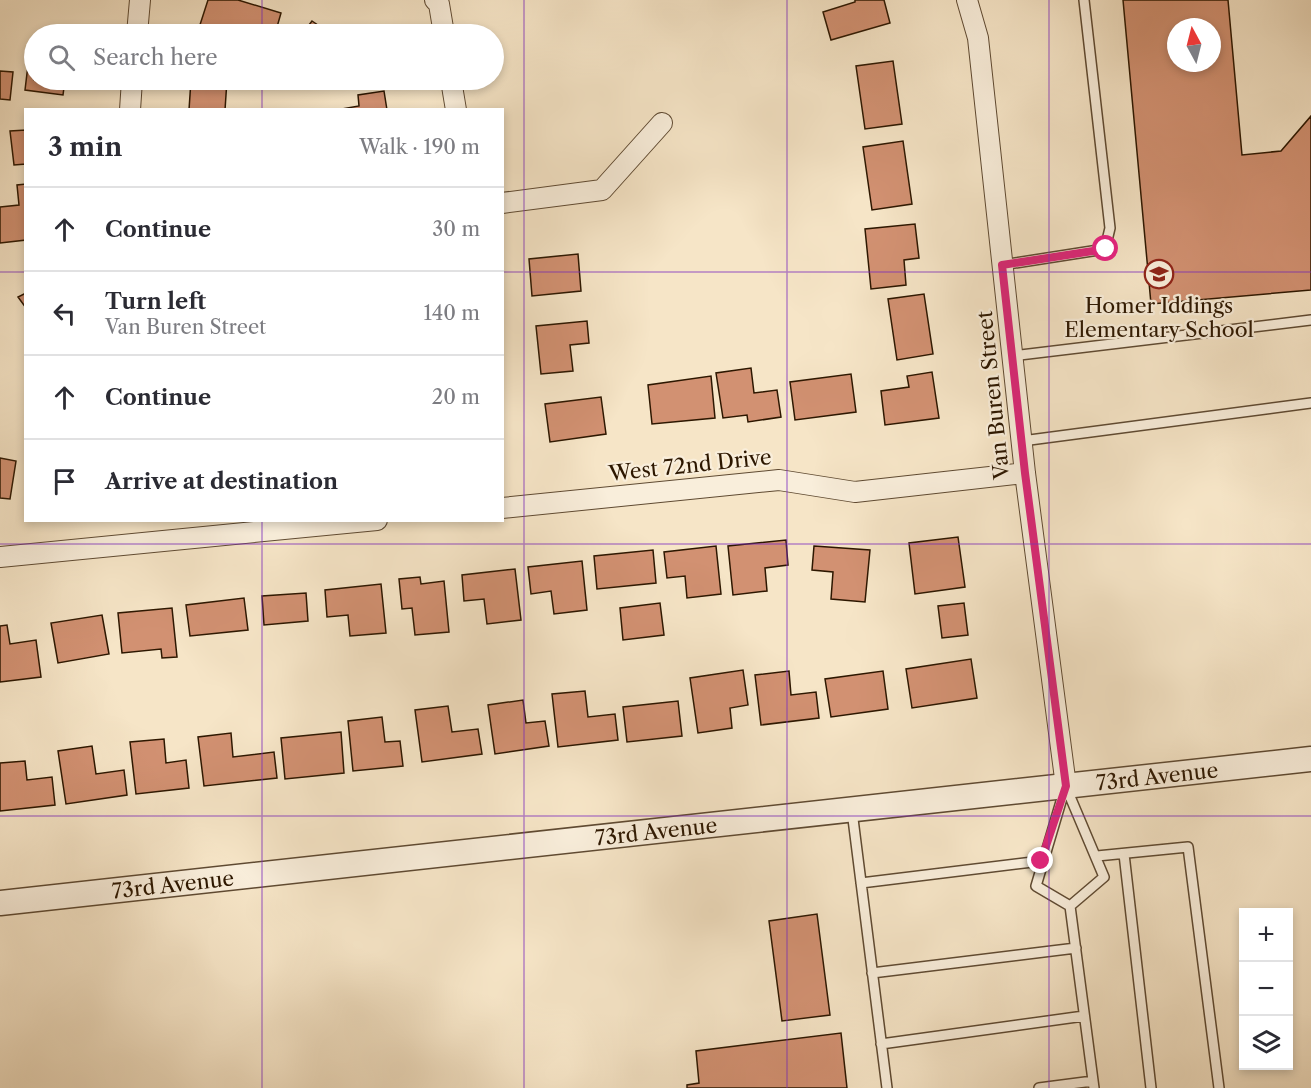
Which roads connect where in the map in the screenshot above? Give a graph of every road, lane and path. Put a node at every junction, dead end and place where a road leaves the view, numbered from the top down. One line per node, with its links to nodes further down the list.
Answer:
1 (140, 0): 5 (street)
2 (967, 0): 13 (street, Van Buren Street)
3 (1084, 0): 13 (lane)
4 (437, 2): 6 (street)
5 (137, 24)
6 (442, 24)
7 (131, 90): 9 (street)
8 (453, 90): 10 (street)
9 (130, 108)
10 (456, 108)
11 (662, 123): 12 (street)
12 (504, 203)
13 (1002, 265): 15 (street, Van Buren Street)
14 (1311, 320): 15 (lane)
15 (1012, 356): 17 (street, Van Buren Street)
16 (1311, 403): 17 (lane)
17 (1022, 441): 18 (street, Van Buren Street)
18 (1025, 473): 19 (street, West 72nd Drive); 23 (street, Van Buren Street)
19 (504, 508)
20 (357, 522): 21 (street)
21 (0, 557)
22 (1311, 759): 23 (street, 73rd Avenue)
23 (1066, 786): 24 (street, 73rd Avenue); 26 (lane); 27 (lane)
24 (852, 811): 28 (lane); 29 (street, 73rd Avenue)
25 (1124, 854): 26 (lane); 38 (lane); 39 (lane)
26 (1097, 856): 30 (lane)
27 (1041, 861): 28 (lane); 30 (lane)
28 (861, 884): 32 (lane)
29 (0, 903)
30 (1070, 906): 31 (lane)
31 (1076, 948): 32 (lane); 33 (lane)
32 (872, 973): 34 (lane)
33 (1084, 1016): 34 (lane); 35 (lane)
34 (881, 1044): 36 (lane)
35 (1093, 1084): 37 (lane)
36 (886, 1088)
37 (1039, 1088)
38 (1151, 1088)
39 (1219, 1088)

